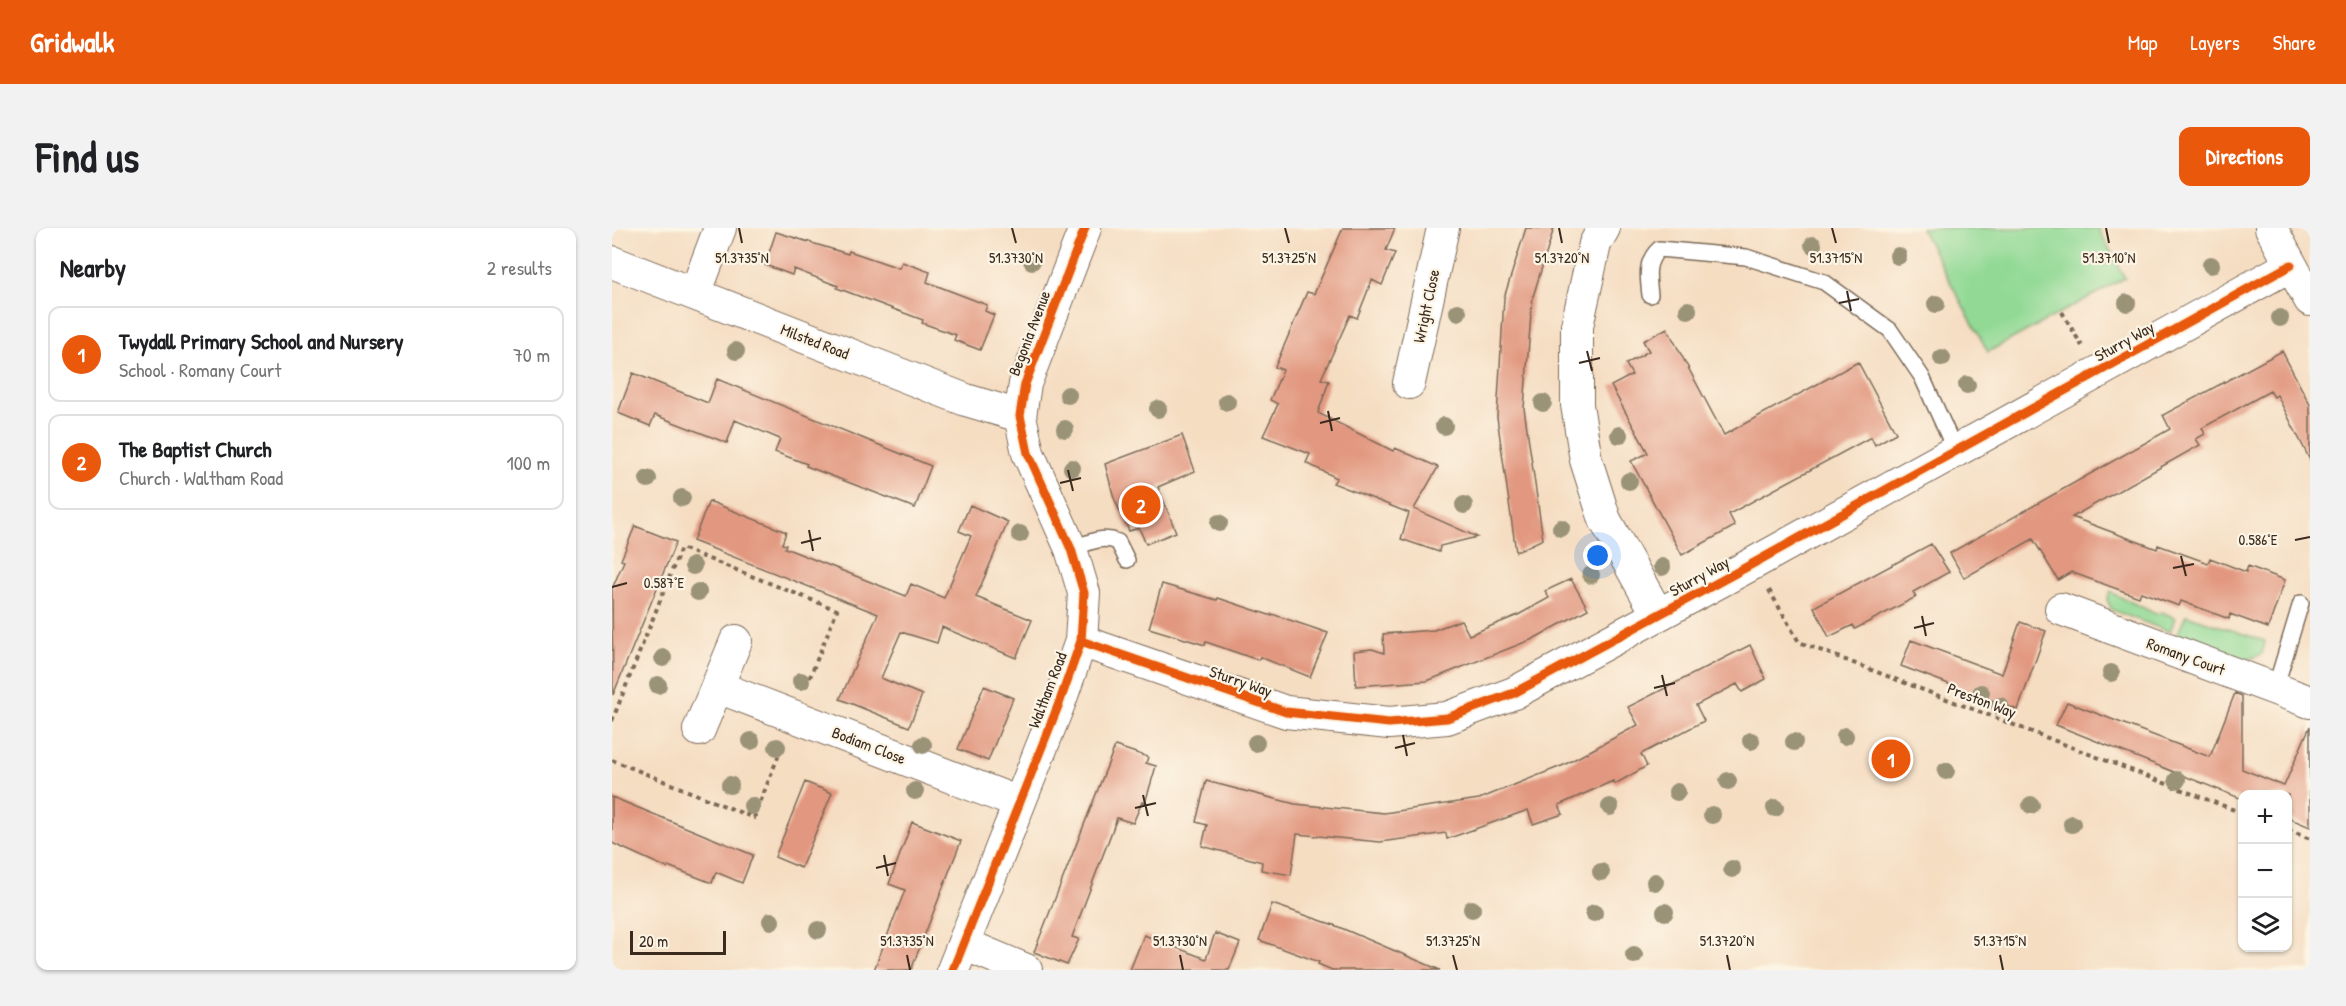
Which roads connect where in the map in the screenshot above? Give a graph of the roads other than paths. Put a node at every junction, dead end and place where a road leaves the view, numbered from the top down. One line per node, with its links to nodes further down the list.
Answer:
1 (720, 228): 8 (street)
2 (1085, 228): 12 (street, Begonia Avenue)
3 (1443, 228): 11 (street, Wright Close)
4 (1604, 228): 18 (street)
5 (2271, 228): 7 (street)
6 (612, 262): 8 (street, Milsted Road)
7 (2291, 265): 10 (street); 13 (street, Sturry Way)
8 (695, 294): 12 (street, Milsted Road)
9 (1650, 295): 13 (lane)
10 (2310, 300)
11 (1409, 383)
12 (1020, 416): 14 (street, Waltham Road)
13 (1955, 450): 18 (street, Sturry Way)
14 (1071, 549): 15 (lane); 20 (street, Waltham Road)
15 (1126, 560)
16 (2301, 603): 22 (lane)
17 (2061, 609): 22 (street, Romany Court)
18 (1658, 615): 20 (street, Sturry Way)
19 (736, 641): 21 (street)
20 (1081, 641): 25 (street, Waltham Road)
21 (718, 687): 24 (street); 25 (street, Bodiam Close)
22 (2275, 689): 23 (street, Romany Court)
23 (2310, 702)
24 (699, 730)
25 (1019, 803): 26 (street, Waltham Road)
26 (958, 957): 27 (street)
27 (1026, 970)

